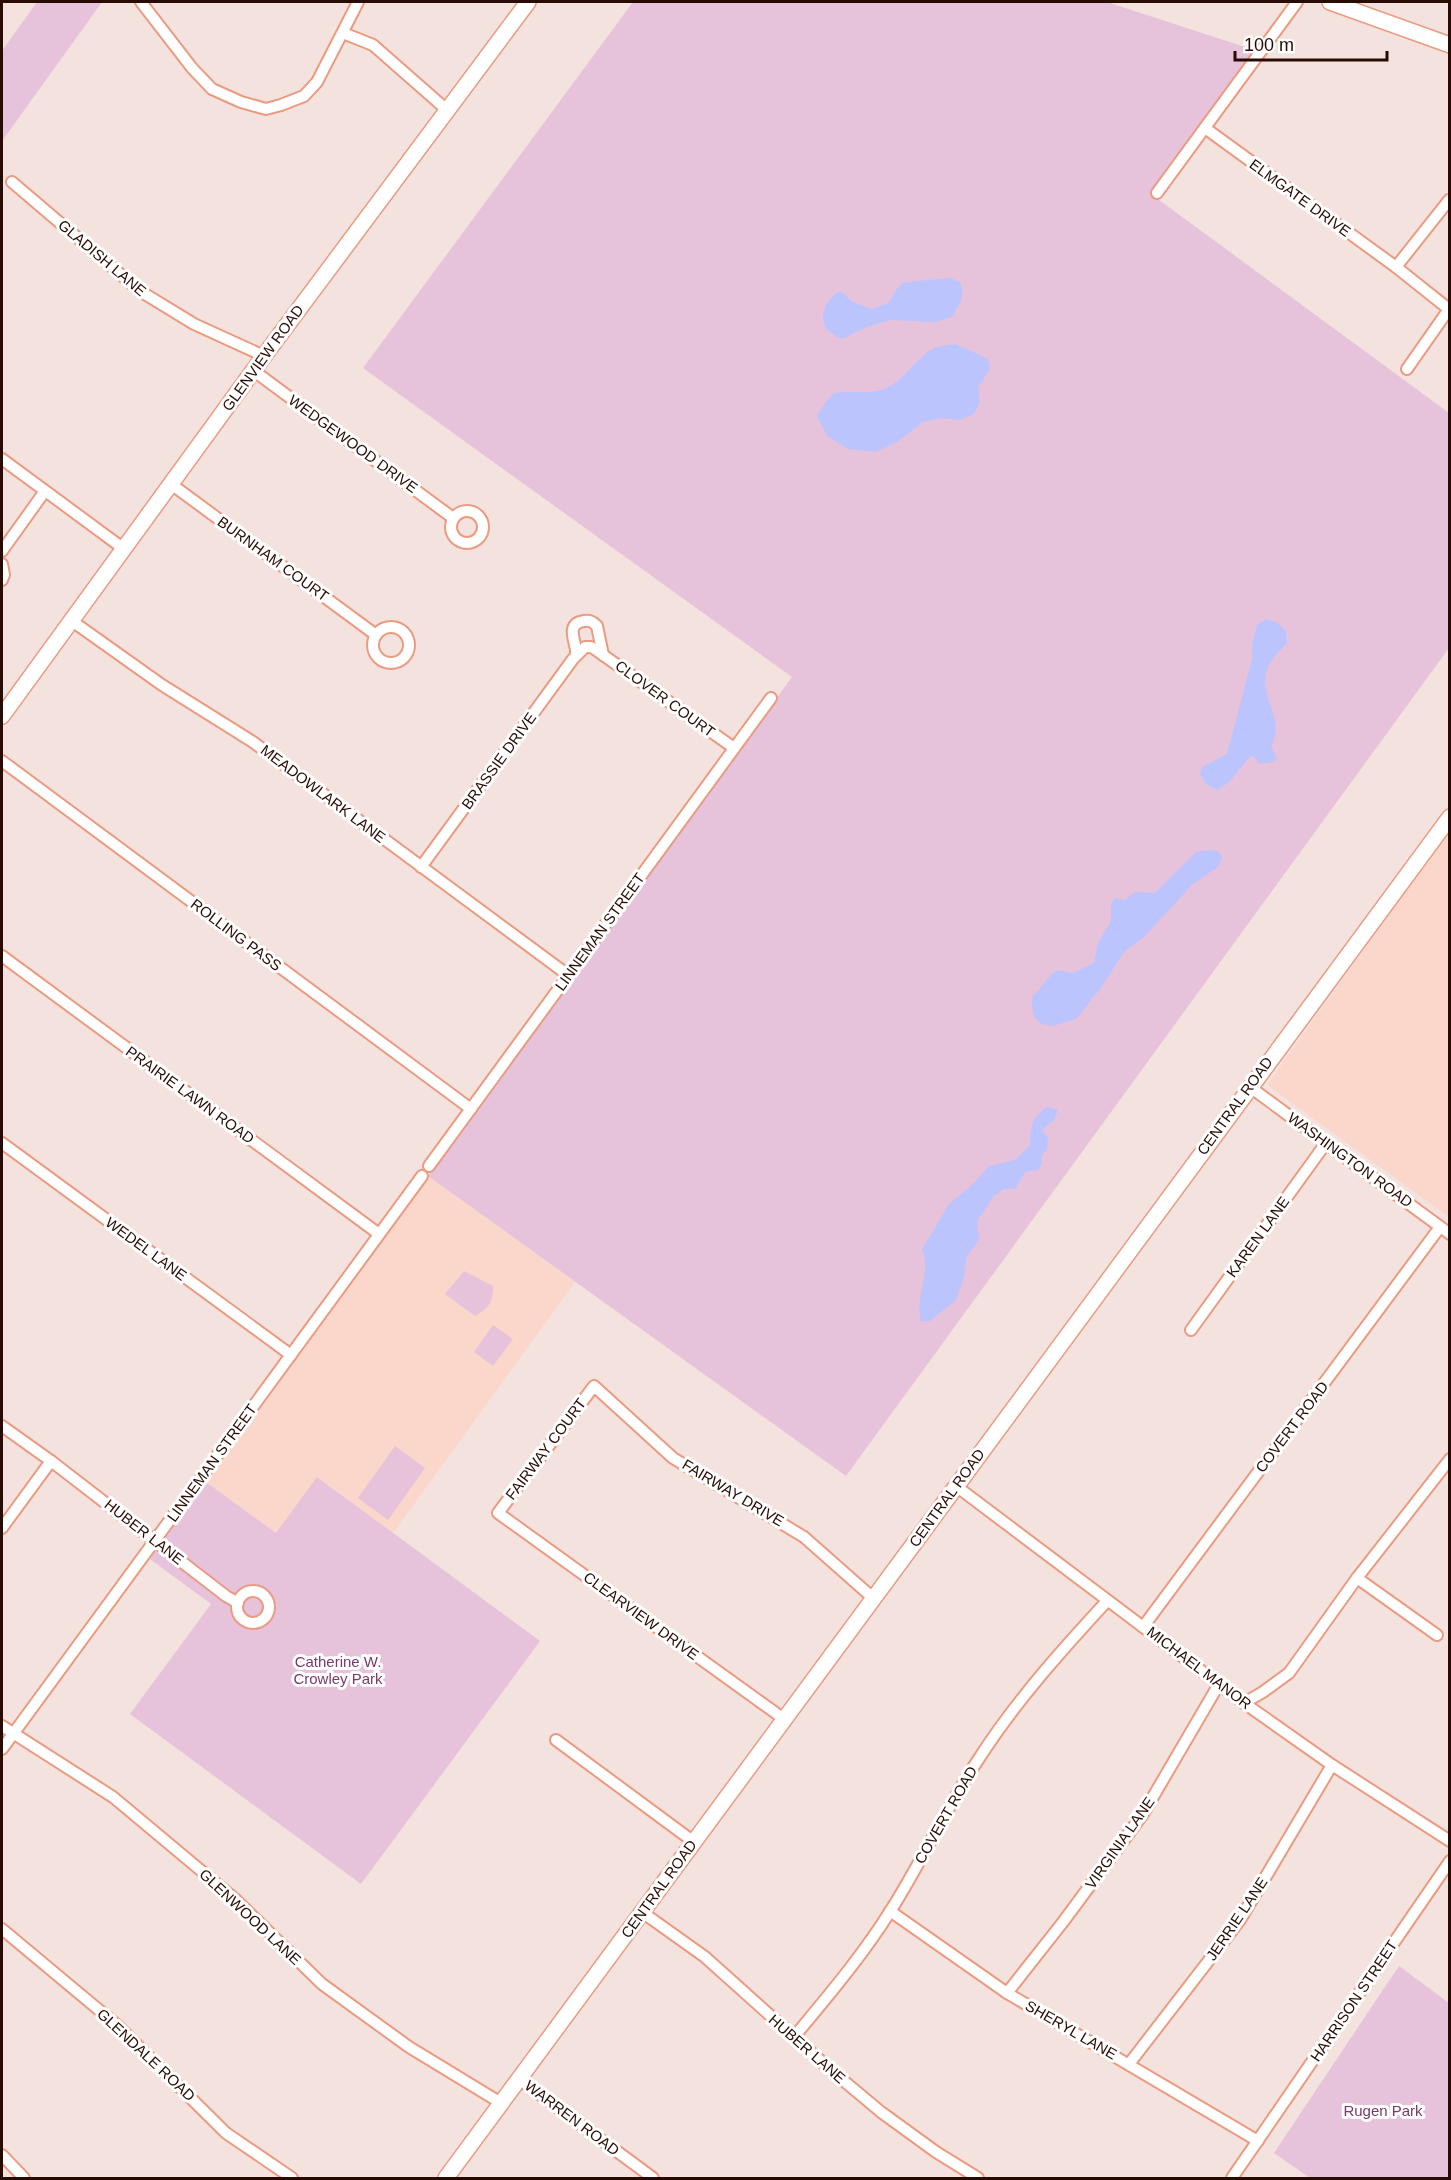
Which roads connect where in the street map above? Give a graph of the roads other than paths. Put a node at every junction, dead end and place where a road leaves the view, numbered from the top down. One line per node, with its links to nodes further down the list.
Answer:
1 (141, 2): 6 (street)
2 (358, 2): 6 (street)
3 (528, 2): 8 (main road, GLENVIEW ROAD)
4 (1297, 2): 9 (street)
5 (1330, 2): 7 (main road)
6 (343, 33): 8 (street)
7 (1449, 45)
8 (447, 110): 15 (main road, GLENVIEW ROAD)
9 (1205, 128): 11 (street); 13 (street, ELMGATE DRIVE)
10 (12, 182): 15 (street, GLADISH LANE)
11 (1157, 193)
12 (1449, 200): 13 (street)
13 (1396, 267): 14 (street, ELMGATE DRIVE)
14 (1449, 309): 16 (street)
15 (264, 356): 17 (main road, GLENVIEW ROAD)
16 (1407, 369)
17 (254, 371): 19 (main road, GLENVIEW ROAD); 21 (street, WEDGEWOOD DRIVE)
18 (2, 459): 20 (street)
19 (171, 484): 22 (main road, GLENVIEW ROAD); 27 (street, BURNHAM COURT)
20 (45, 491): 22 (street); 23 (street)
21 (453, 518)
22 (124, 549): 26 (main road, GLENVIEW ROAD)
23 (2, 551)
24 (2, 564): 25 (street)
25 (2, 580)
26 (72, 621): 31 (main road, GLENVIEW ROAD); 35 (street, MEADOWLARK LANE)
27 (376, 635)
28 (600, 653): 29 (street); 29 (street); 32 (street, CLOVER COURT)
29 (576, 655): 35 (street, BRASSIE DRIVE)
30 (771, 698): 32 (street, LINNEMAN STREET)
31 (2, 716)
32 (734, 748): 37 (street, LINNEMAN STREET)
33 (2, 761): 39 (street, ROLLING PASS)
34 (1449, 817): 38 (main road, CENTRAL ROAD)
35 (421, 867): 37 (street, MEADOWLARK LANE)
36 (2, 956): 45 (street, PRAIRIE LAWN ROAD)
37 (568, 975): 39 (street, LINNEMAN STREET)
38 (1250, 1087): 41 (street, WASHINGTON ROAD); 52 (main road, CENTRAL ROAD)
39 (471, 1109): 42 (street, LINNEMAN STREET)
40 (2, 1143): 47 (street, WEDEL LANE)
41 (1326, 1143): 44 (street, WASHINGTON ROAD); 46 (street, KAREN LANE)
42 (429, 1166)
43 (422, 1176): 45 (street, LINNEMAN STREET)
44 (1445, 1231): 60 (street, COVERT ROAD)
45 (379, 1234): 47 (street, LINNEMAN STREET)
46 (1191, 1330)
47 (291, 1354): 55 (street, LINNEMAN STREET)
48 (594, 1386): 53 (street, FAIRWAY COURT); 57 (street, FAIRWAY DRIVE)
49 (2, 1426): 51 (street, HUBER LANE)
50 (1449, 1460): 56 (street)
51 (51, 1461): 54 (street); 55 (street, HUBER LANE)
52 (956, 1486): 57 (main road, CENTRAL ROAD); 58 (street, MICHAEL MANOR)
53 (498, 1513): 64 (street, CLEARVIEW DRIVE)
54 (2, 1528)
55 (156, 1540): 59 (street, HUBER LANE); 66 (street, LINNEMAN STREET)
56 (1357, 1578): 61 (street); 63 (street)
57 (873, 1598): 64 (main road, CENTRAL ROAD)
58 (1107, 1601): 60 (street, MICHAEL MANOR); 73 (street, COVERT ROAD)
59 (238, 1603)
60 (1143, 1627): 62 (street, MICHAEL MANOR)
61 (1437, 1635)
62 (1219, 1684): 63 (street, MICHAEL MANOR); 76 (street, VIRGINIA LANE)
63 (1244, 1703): 69 (street, MICHAEL MANOR)
64 (784, 1719): 71 (main road, CENTRAL ROAD)
65 (2, 1726): 66 (street, GLENWOOD LANE)
66 (13, 1733): 68 (street, LINNEMAN STREET); 80 (street, GLENWOOD LANE)
67 (556, 1740): 71 (street)
68 (2, 1749)
69 (1332, 1765): 70 (street, MICHAEL MANOR); 78 (street, JERRIE LANE)
70 (1449, 1841)
71 (693, 1842): 74 (main road, CENTRAL ROAD)
72 (1449, 1862): 81 (street, HARRISON STREET)
73 (890, 1911): 76 (street, SHERYL LANE); 77 (street, COVERT ROAD)
74 (642, 1912): 77 (street, HUBER LANE); 79 (main road, CENTRAL ROAD)
75 (2, 1929): 84 (street, GLENDALE ROAD)
76 (1007, 1993): 78 (street, SHERYL LANE)
77 (794, 2037): 87 (street, HUBER LANE)
78 (1129, 2064): 81 (street, SHERYL LANE)
79 (519, 2079): 80 (main road, CENTRAL ROAD); 86 (street, WARREN ROAD)
80 (501, 2103): 85 (main road, CENTRAL ROAD)
81 (1258, 2141): 88 (street, HARRISON STREET)
82 (2, 2155): 83 (street)
83 (24, 2178)
84 (292, 2178)
85 (446, 2178)
86 (653, 2178)
87 (978, 2178)
88 (1232, 2178)

